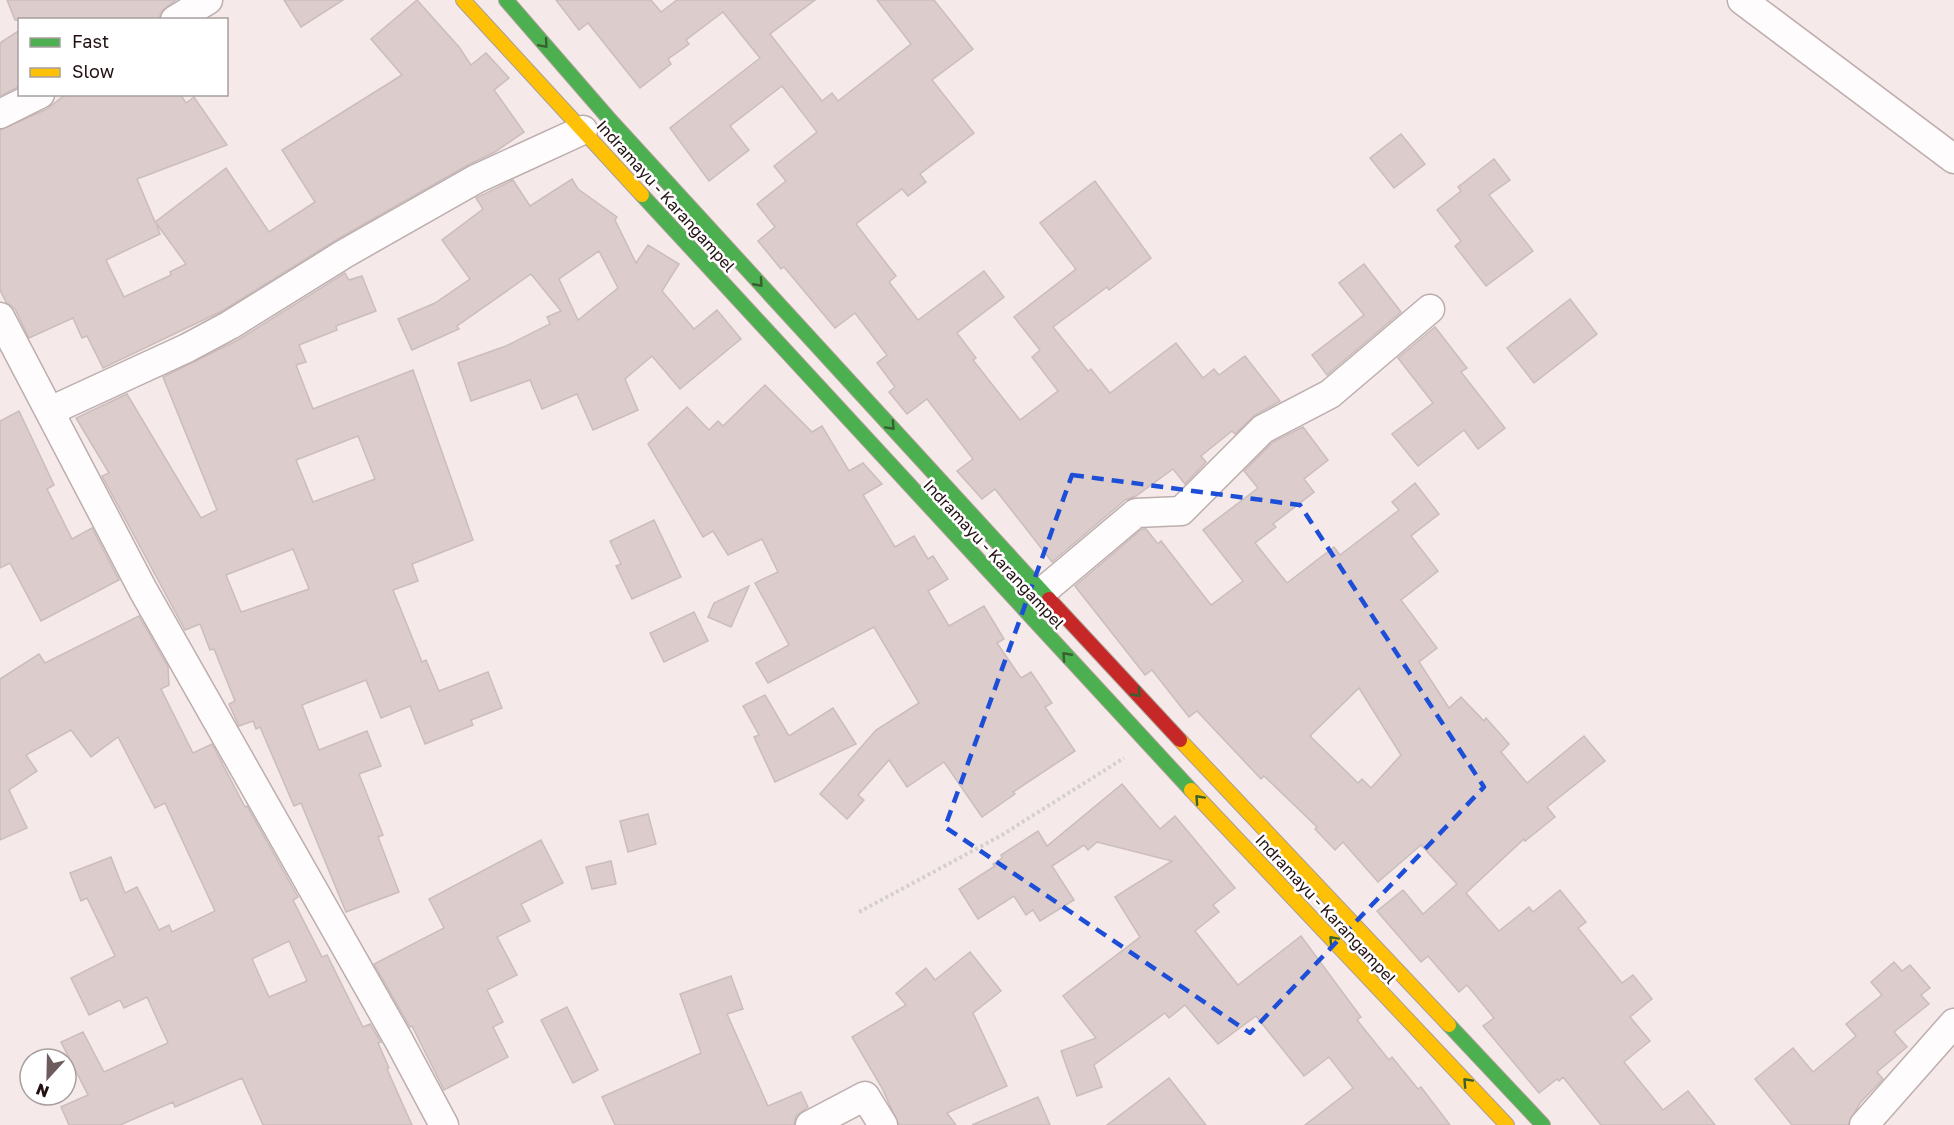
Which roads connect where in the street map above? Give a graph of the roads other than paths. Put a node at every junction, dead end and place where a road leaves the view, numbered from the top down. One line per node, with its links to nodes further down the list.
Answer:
1 (208, 0): 5 (street)
2 (463, 0): 8 (main road, Indramayu - Karangampel)
3 (506, 0): 12 (main road, Indramayu - Karangampel, one-way to 12)
4 (1742, 0): 9 (street)
5 (178, 18)
6 (36, 96): 7 (street)
7 (0, 114)
8 (583, 130): 13 (main road, Indramayu - Karangampel); 14 (street)
9 (1954, 159)
10 (1430, 309): 15 (street)
11 (0, 317): 14 (street)
12 (802, 329): 13 (main road); 15 (main road, Indramayu - Karangampel, one-way to 15)
13 (781, 346): 16 (main road, Indramayu - Karangampel)
14 (50, 411): 18 (street)
15 (1049, 599): 16 (main road); 22 (main road, Indramayu - Karangampel, one-way to 22)
16 (1035, 622): 21 (main road, Indramayu - Karangampel, one-way to 16)
17 (1954, 1023): 23 (street)
18 (444, 1125)
19 (810, 1125): 20 (street)
20 (883, 1125)
21 (1507, 1125)
22 (1543, 1125)
23 (1864, 1125)

